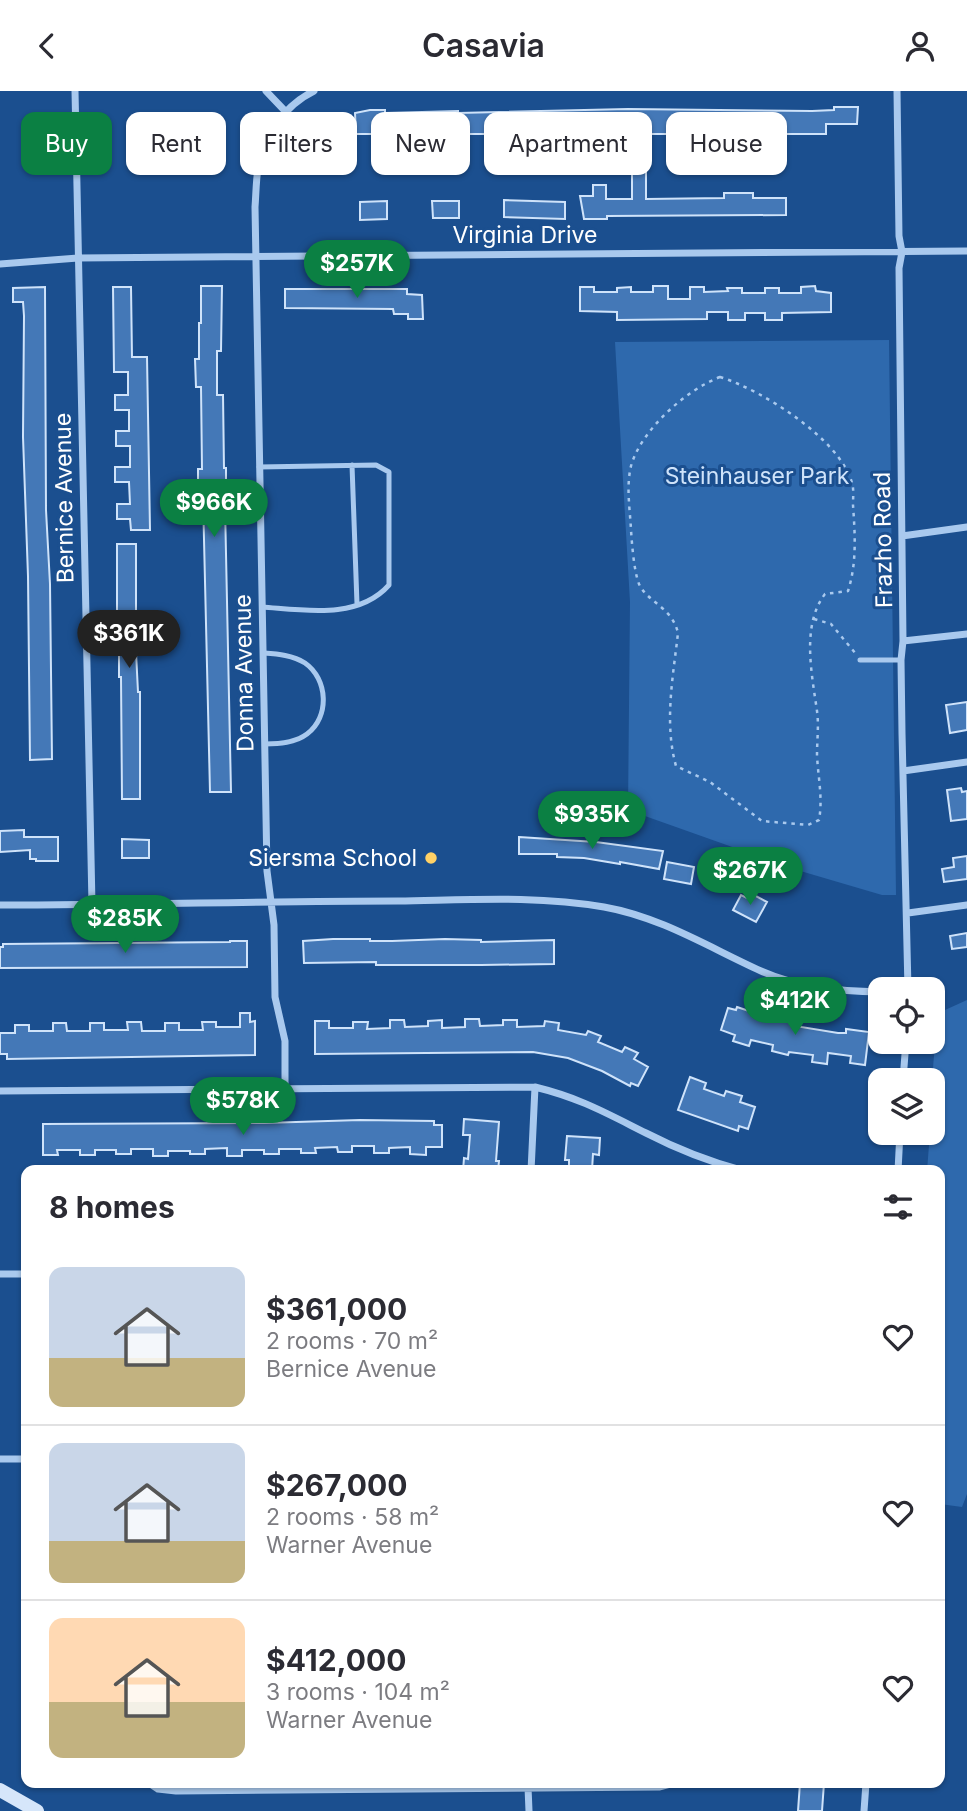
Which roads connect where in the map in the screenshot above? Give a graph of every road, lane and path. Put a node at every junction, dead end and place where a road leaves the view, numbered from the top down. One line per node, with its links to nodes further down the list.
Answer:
1 (75, 91): 10 (street, Bernice Avenue)
2 (266, 91): 5 (street)
3 (314, 91): 5 (street, Donna Avenue)
4 (897, 91): 8 (street, Frazho Road)
5 (286, 112)
6 (258, 175): 9 (street, Donna Avenue)
7 (967, 251): 8 (street, Virginia Drive)
8 (902, 252): 9 (street, Virginia Drive); 15 (street, Frazho Road)
9 (256, 255): 10 (street, Virginia Drive); 13 (street, Donna Avenue)
10 (78, 258): 11 (street, Virginia Drive); 29 (street, Bernice Avenue)
11 (0, 264)
12 (352, 465): 13 (lane); 16 (lane); 16 (lane)
13 (259, 467): 17 (street, Donna Avenue)
14 (967, 527): 15 (street)
15 (902, 535): 20 (street, Frazho Road)
16 (357, 604): 17 (lane)
17 (262, 607): 21 (street, Donna Avenue)
18 (813, 619): 18 (path); 22 (path)
19 (967, 633): 20 (street)
20 (903, 641): 23 (street, Frazho Road)
21 (263, 653): 24 (street, Donna Avenue); 24 (lane)
22 (860, 660): 23 (lane)
23 (901, 660): 26 (street, Frazho Road)
24 (265, 744): 27 (street, Donna Avenue)
25 (967, 762): 26 (street)
26 (903, 771): 31 (street, Frazho Road)
27 (270, 901): 29 (street); 33 (street); 35 (street, Donna Avenue)
28 (0, 905): 29 (street)
29 (92, 905)
30 (967, 905): 31 (street)
31 (908, 913): 32 (street, Frazho Road)
32 (908, 977)
33 (868, 992)
34 (536, 1087): 35 (street); 38 (street); 39 (street)
35 (285, 1088): 36 (street)
36 (0, 1091)
37 (899, 1145): 40 (street)
38 (531, 1165)
39 (713, 1165)
40 (898, 1165)
41 (0, 1274): 42 (street)
42 (21, 1275)
43 (0, 1459): 44 (street)
44 (21, 1459)
45 (156, 1788): 46 (street)
46 (440, 1788)
47 (528, 1788): 51 (street)
48 (866, 1788): 52 (street)
49 (0, 1790): 50 (main road)
50 (37, 1811)
51 (529, 1811)
52 (864, 1811)

